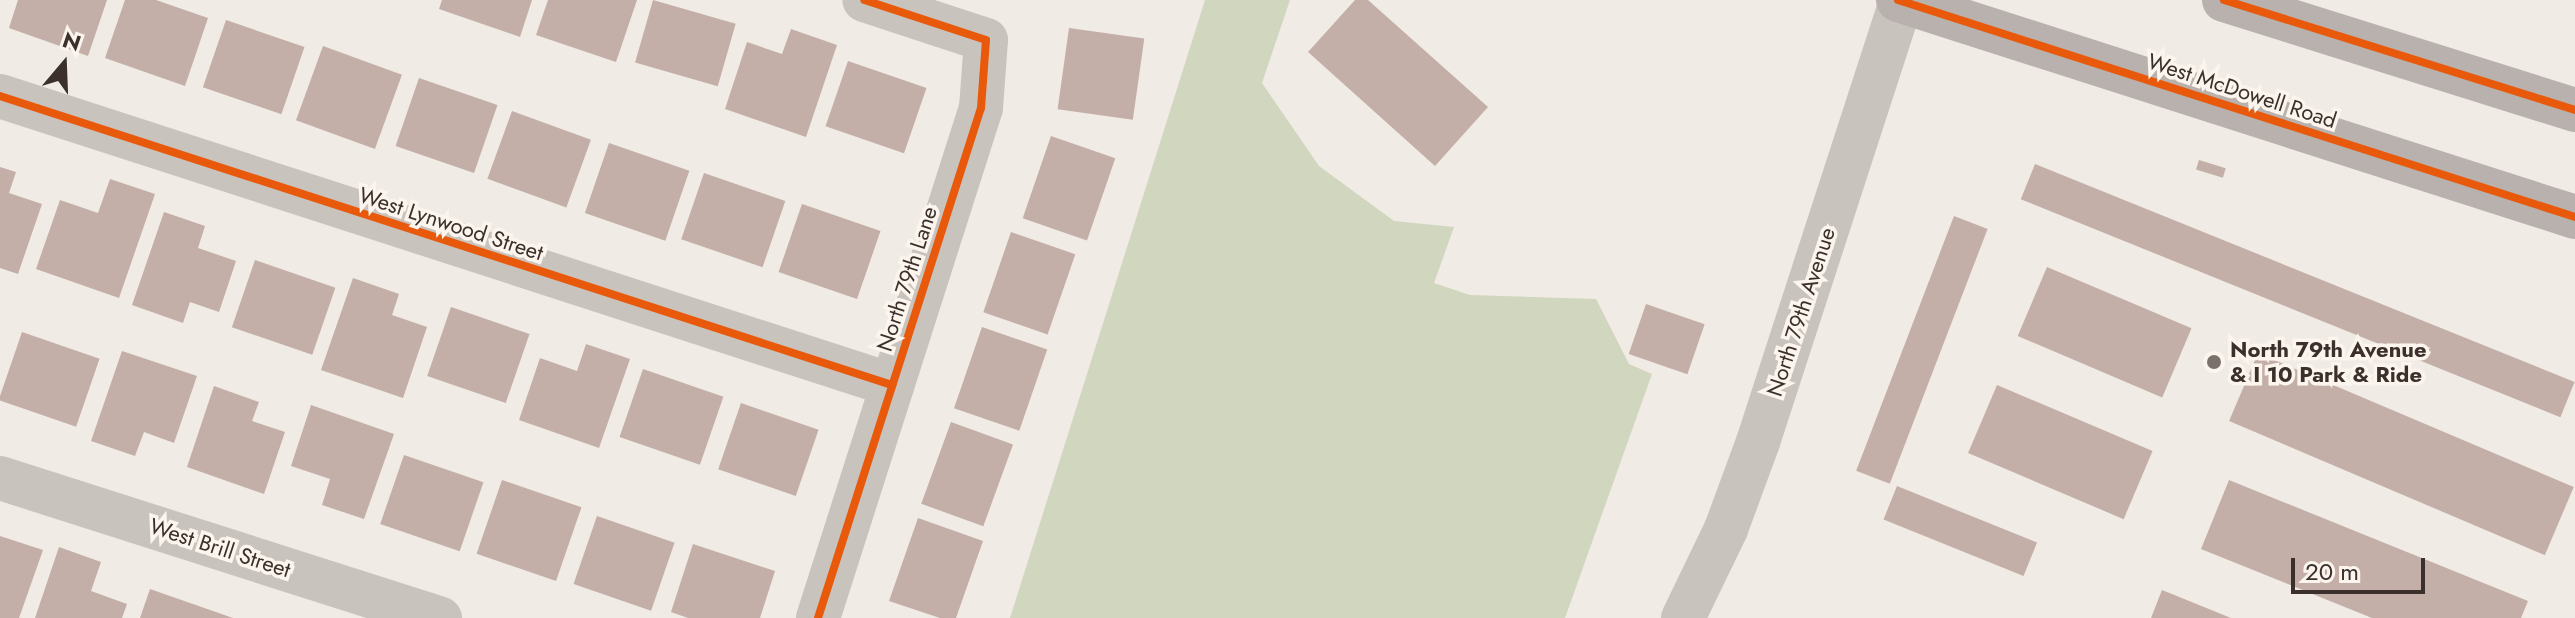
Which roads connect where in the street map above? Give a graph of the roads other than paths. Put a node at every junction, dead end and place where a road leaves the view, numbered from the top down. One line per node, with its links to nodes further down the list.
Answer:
1 (864, 0): 7 (street, North 79th Lane)
2 (1901, 0): 6 (main road, West McDowell Road); 11 (street, North 79th Avenue)
3 (2224, 0): 5 (main road)
4 (0, 96): 7 (street, West Lynwood Street)
5 (2575, 110)
6 (2575, 217)
7 (892, 385): 10 (street, North 79th Lane)
8 (0, 478): 9 (street, West Brill Street)
9 (440, 618)
10 (818, 618)
11 (1683, 618)

